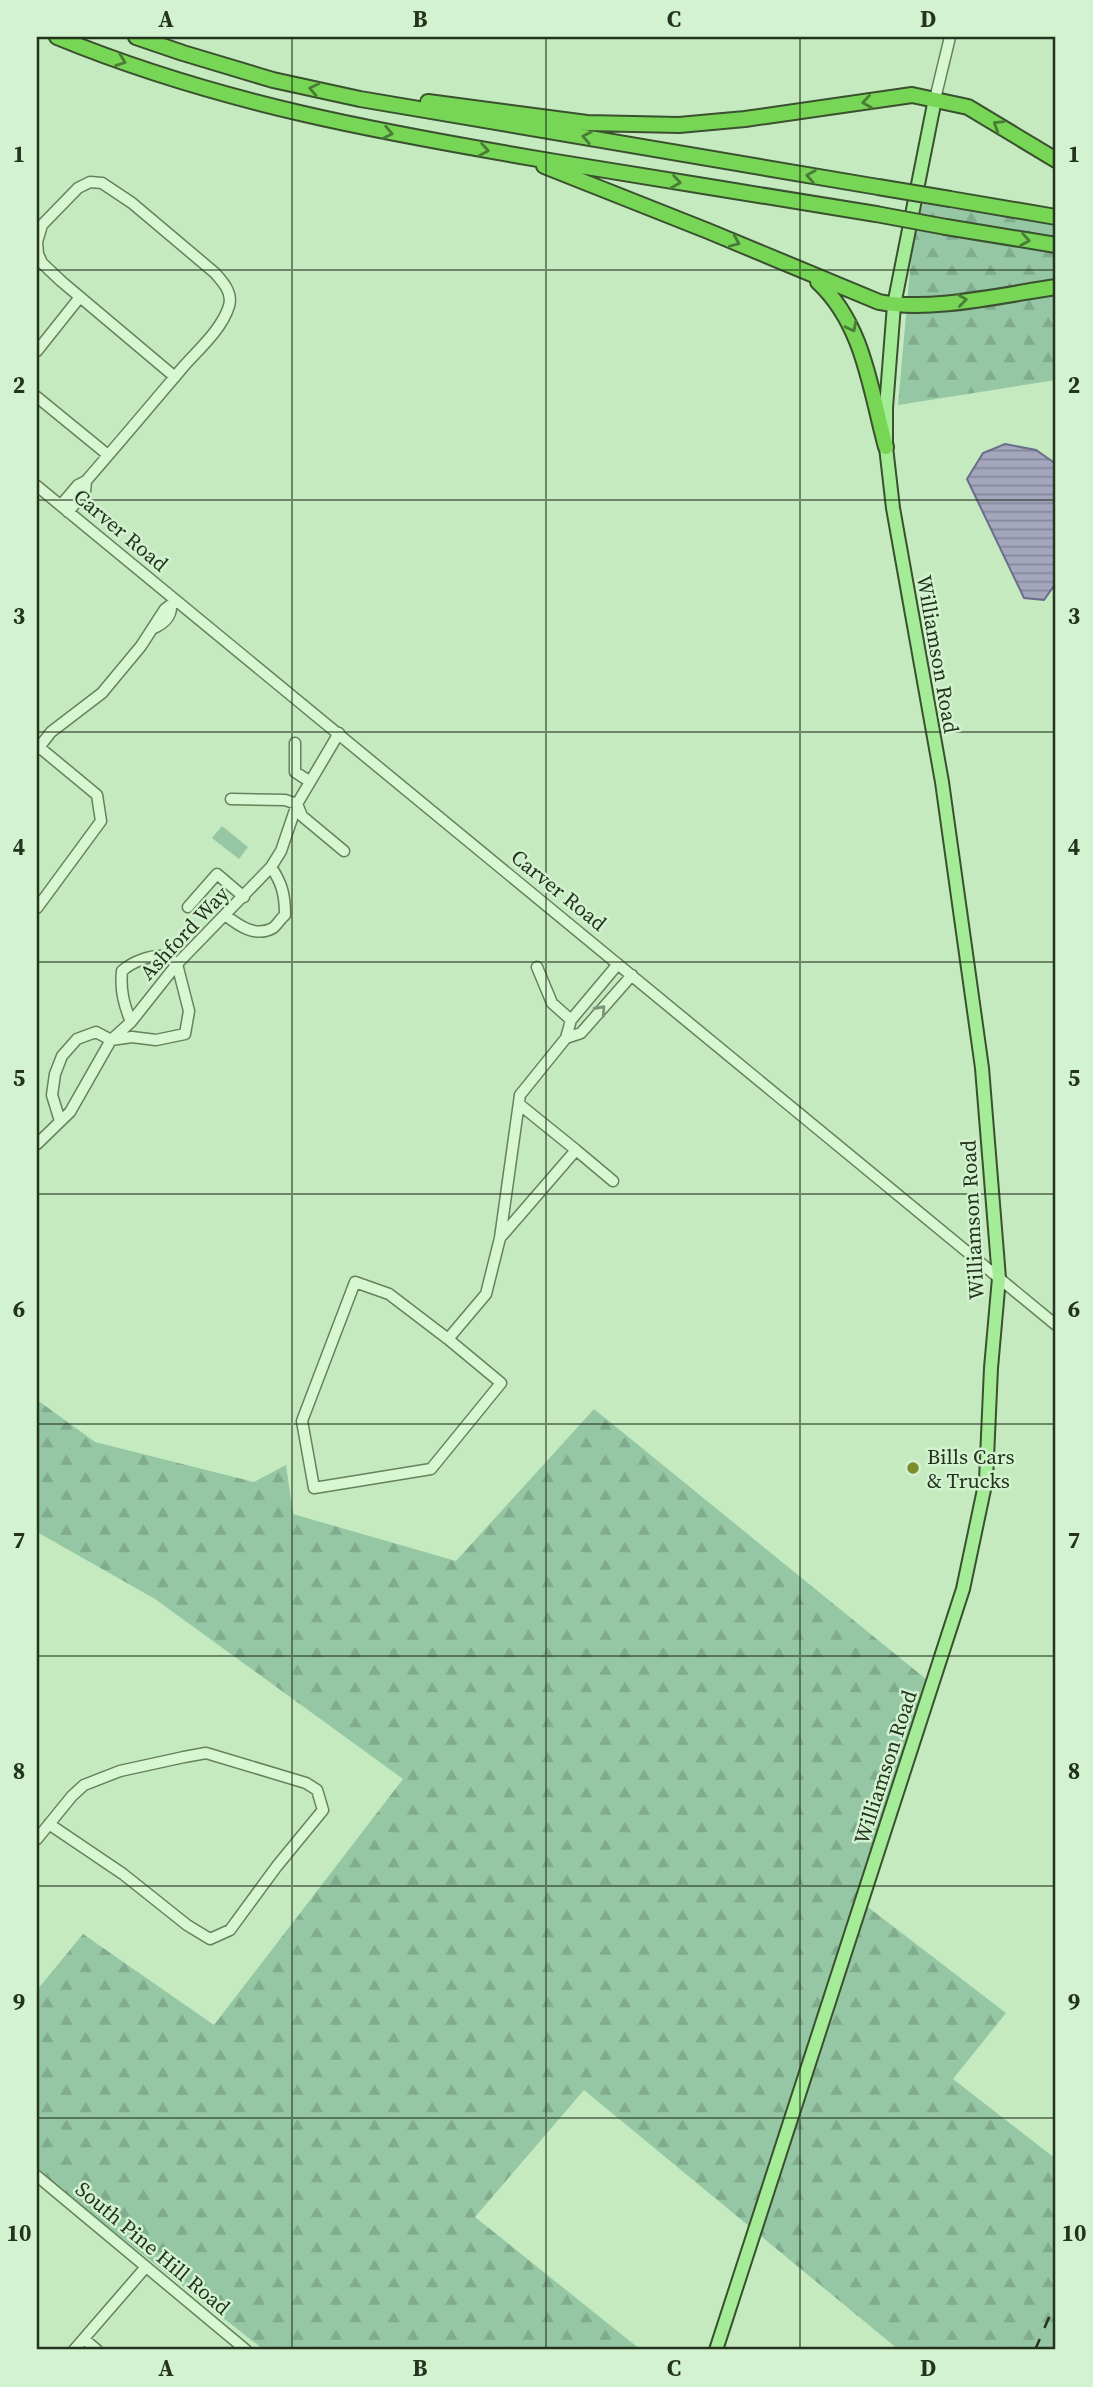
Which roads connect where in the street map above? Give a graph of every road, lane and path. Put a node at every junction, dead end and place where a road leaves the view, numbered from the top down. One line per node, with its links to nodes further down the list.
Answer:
1 (57, 37): 6 (highway, one-way to 6)
2 (136, 37): 4 (highway, one-way to 2)
3 (950, 37): 5 (street)
4 (360, 99): 5 (highway, one-way to 4); 8 (highway, one-way to 4, bridge)
5 (935, 99): 7 (highway, one-way to 5); 13 (main road, Williamson Road)
6 (512, 155): 9 (highway, one-way to 9, bridge); 10 (highway, one-way to 10)
7 (1056, 160)
8 (1056, 217)
9 (1056, 245)
10 (809, 274): 13 (highway); 17 (highway, one-way to 17)
11 (1056, 287): 13 (highway, one-way to 11)
12 (80, 297): 14 (street); 15 (street); 15 (street)
13 (894, 305): 17 (main road, Williamson Road)
14 (37, 351)
15 (175, 377): 18 (street)
16 (37, 397): 18 (street)
17 (886, 447): 48 (main road, Williamson Road)
18 (108, 455): 20 (street)
19 (37, 486): 20 (street, Carver Road)
20 (64, 509): 21 (street, Carver Road)
21 (174, 604): 22 (street, Carver Road); 24 (street)
22 (338, 733): 25 (street, Ashford Way); 35 (street, Carver Road)
23 (295, 743): 25 (street)
24 (38, 749): 32 (street)
25 (309, 781): 27 (street, Ashford Way)
26 (231, 799): 27 (street)
27 (297, 804): 28 (street); 29 (street, Ashford Way)
28 (344, 851)
29 (271, 867): 30 (street, Ashford Way); 33 (street)
30 (244, 897): 31 (street); 33 (street, Ashford Way)
31 (188, 907)
32 (37, 908)
33 (225, 915): 34 (street, Ashford Way)
34 (177, 964): 39 (street, Ashford Way); 39 (street); 41 (street)
35 (618, 964): 37 (street, Carver Road); 38 (street)
36 (537, 967): 38 (street)
37 (632, 975): 40 (street, one-way to 37); 48 (street, Carver Road)
38 (571, 1020): 40 (street)
39 (131, 1023): 41 (street, Ashford Way)
40 (566, 1038): 42 (street)
41 (111, 1040): 43 (street, Ashford Way); 43 (street)
42 (519, 1104): 45 (street); 47 (street)
43 (60, 1121): 44 (street, Ashford Way)
44 (37, 1144)
45 (576, 1150): 46 (street); 47 (street)
46 (613, 1181)
47 (500, 1238): 50 (street)
48 (999, 1278): 49 (street, Carver Road); 59 (main road, Williamson Road)
49 (1056, 1325)
50 (448, 1339): 50 (street)
51 (49, 1824): 51 (street); 52 (street)
52 (37, 1839)
53 (37, 2176): 54 (street, South Pine Hill Road)
54 (145, 2268): 55 (street); 58 (street, South Pine Hill Road)
55 (83, 2339): 56 (street); 57 (street)
56 (74, 2350)
57 (97, 2350)
58 (246, 2350)
59 (716, 2350)

